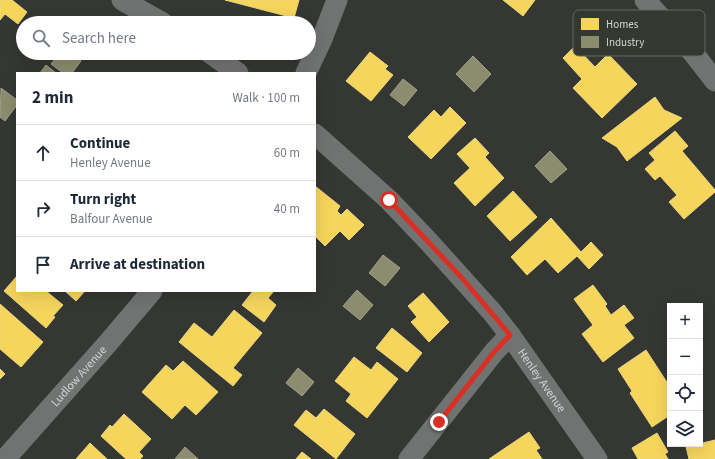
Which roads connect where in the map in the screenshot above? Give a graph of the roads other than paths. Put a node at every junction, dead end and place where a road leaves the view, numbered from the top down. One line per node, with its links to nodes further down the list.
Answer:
1 (122, 0): 5 (street)
2 (337, 0): 6 (street)
3 (645, 0): 4 (street)
4 (654, 10)
5 (151, 16)
6 (316, 52)
7 (695, 56): 12 (street)
8 (220, 60): 10 (street)
9 (312, 60): 11 (street)
10 (237, 72)
11 (306, 72)
12 (715, 81)
13 (316, 135): 15 (street, Henley Avenue)
14 (151, 292): 16 (street, Ludlow Avenue)
15 (510, 335): 17 (street); 18 (street, Henley Avenue)
16 (4, 459)
17 (409, 459)
18 (597, 459)

